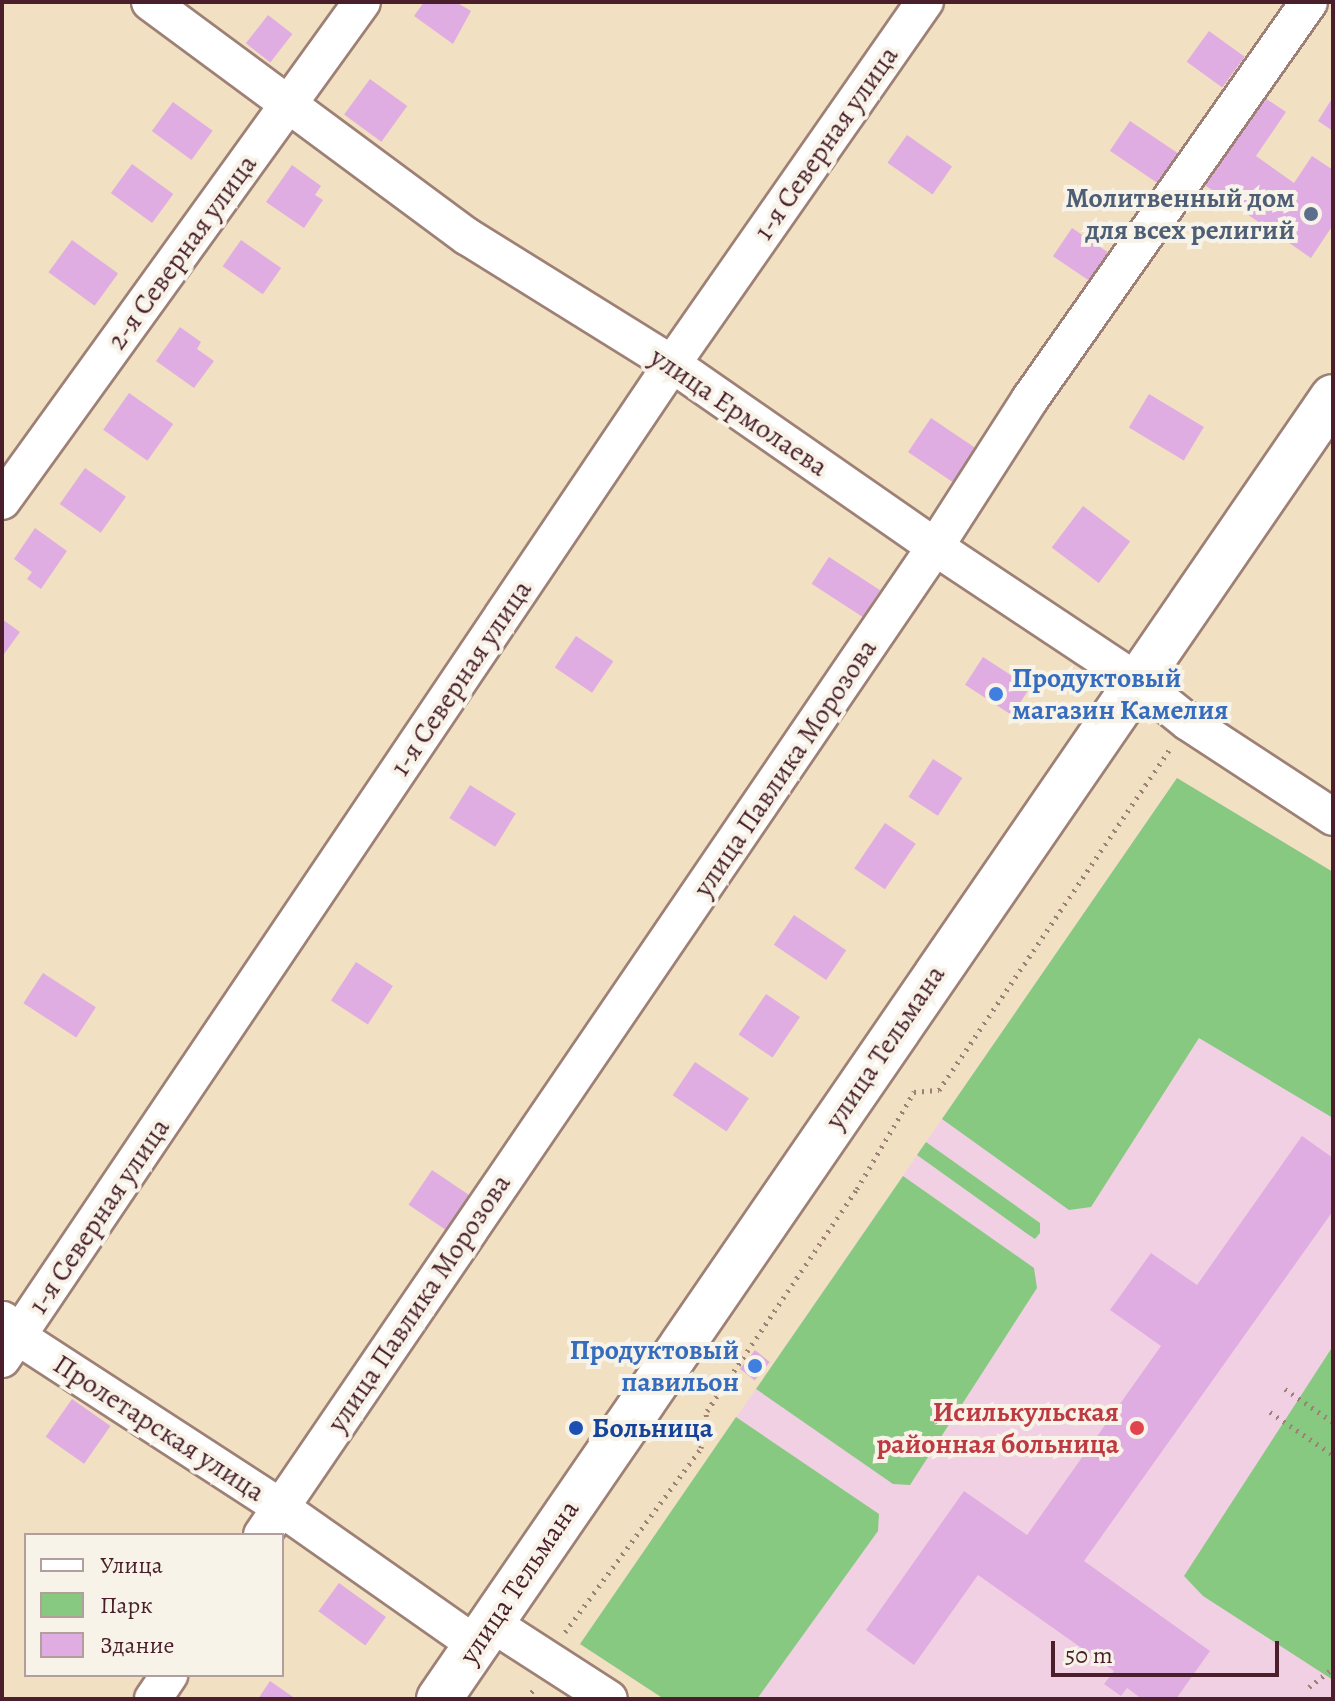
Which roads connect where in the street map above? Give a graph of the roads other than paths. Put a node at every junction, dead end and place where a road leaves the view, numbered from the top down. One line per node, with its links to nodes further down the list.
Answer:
1 (150, 2): 5 (street, улица Ермолаева)
2 (362, 2): 5 (street, 2-я Северная улица)
3 (925, 2): 6 (street, 1-я Северная улица)
4 (1309, 2): 9 (street, улица Павлика Морозова)
5 (287, 106): 6 (street, улица Ермолаева); 8 (street, 2-я Северная улица)
6 (672, 364): 9 (street, улица Ермолаева); 12 (street, 1-я Северная улица)
7 (1333, 397): 10 (street, улица Тельмана)
8 (2, 501)
9 (935, 547): 10 (street, улица Ермолаева); 13 (street, улица Павлика Морозова)
10 (1137, 681): 11 (street, улица Ермолаева); 14 (street, улица Тельмана)
11 (1333, 817)
12 (7, 1338): 13 (street, Пролетарская улица)
13 (271, 1521): 14 (street, Пролетарская улица)
14 (484, 1634): 17 (street, улица Тельмана); 18 (street, Пролетарская улица)
15 (168, 1677): 16 (street)
16 (153, 1699)
17 (439, 1699)
18 (609, 1699)

